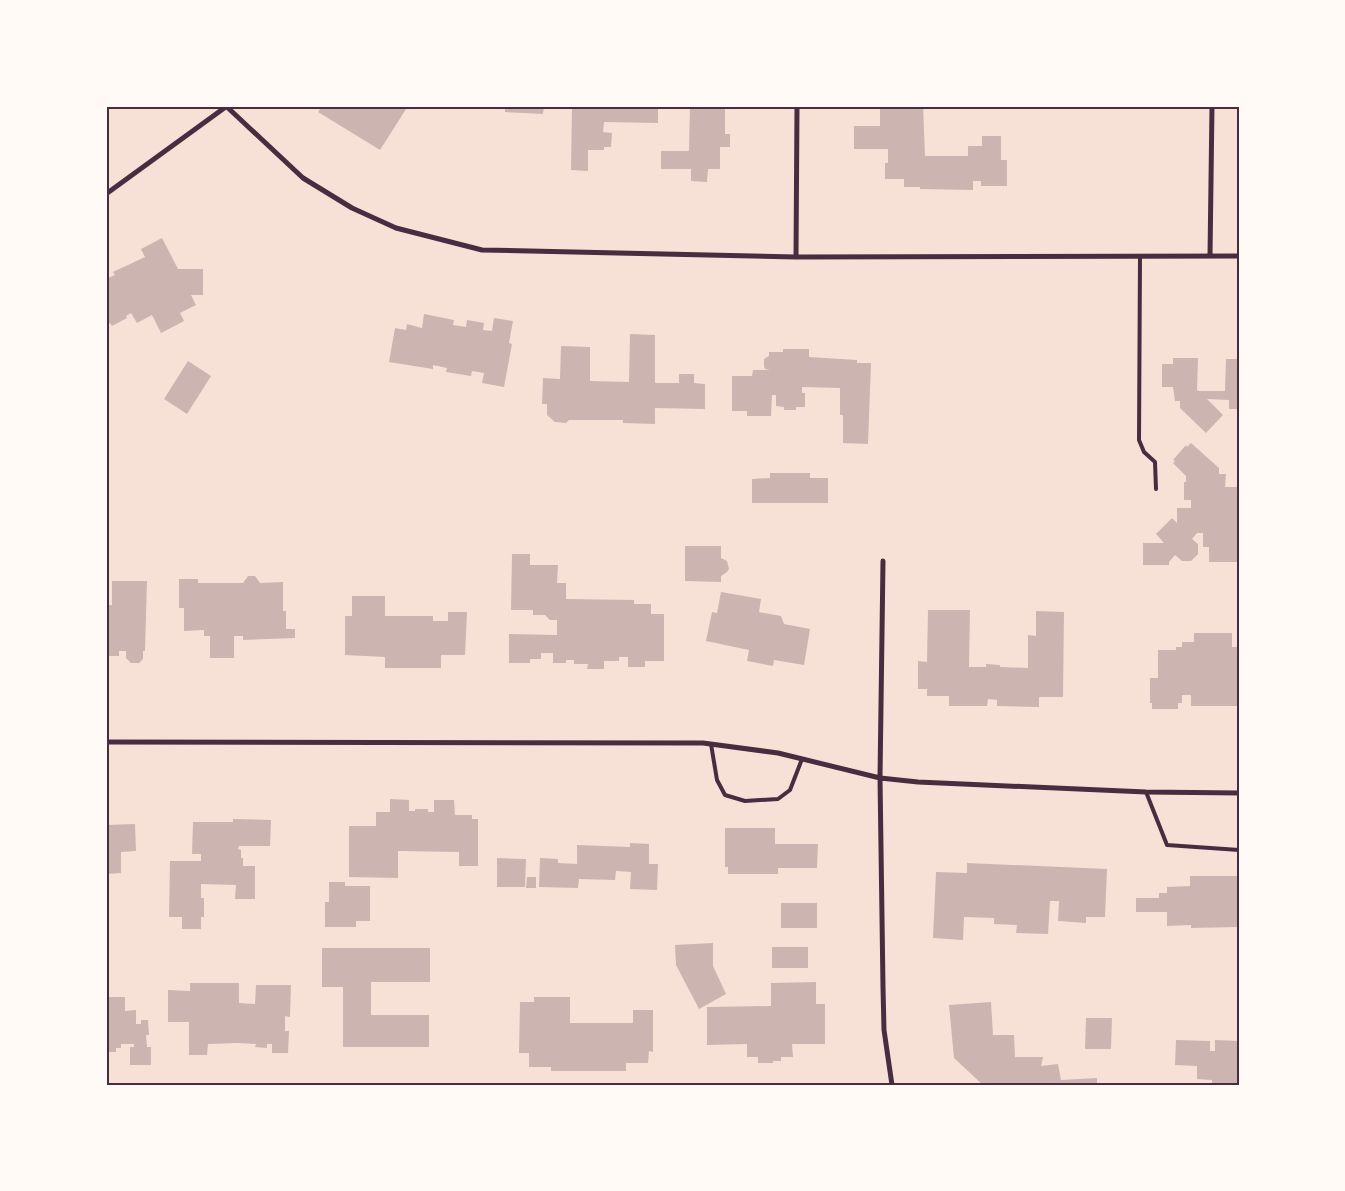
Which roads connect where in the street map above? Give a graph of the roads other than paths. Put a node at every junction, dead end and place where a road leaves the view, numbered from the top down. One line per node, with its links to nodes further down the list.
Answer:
1 (227, 106): 4 (street); 8 (street)
2 (797, 106): 8 (street)
3 (1212, 106): 6 (street)
4 (106, 194)
5 (1140, 256): 6 (street); 8 (street); 9 (lane)
6 (1210, 256): 7 (street)
7 (1239, 256)
8 (796, 257)
9 (1156, 489)
10 (883, 561): 14 (street)
11 (106, 742): 12 (street)
12 (711, 744): 13 (street); 13 (lane)
13 (802, 759): 14 (street)
14 (880, 778): 15 (street); 18 (street)
15 (1146, 792): 16 (street); 17 (lane)
16 (1239, 793)
17 (1239, 850)
18 (892, 1085)

